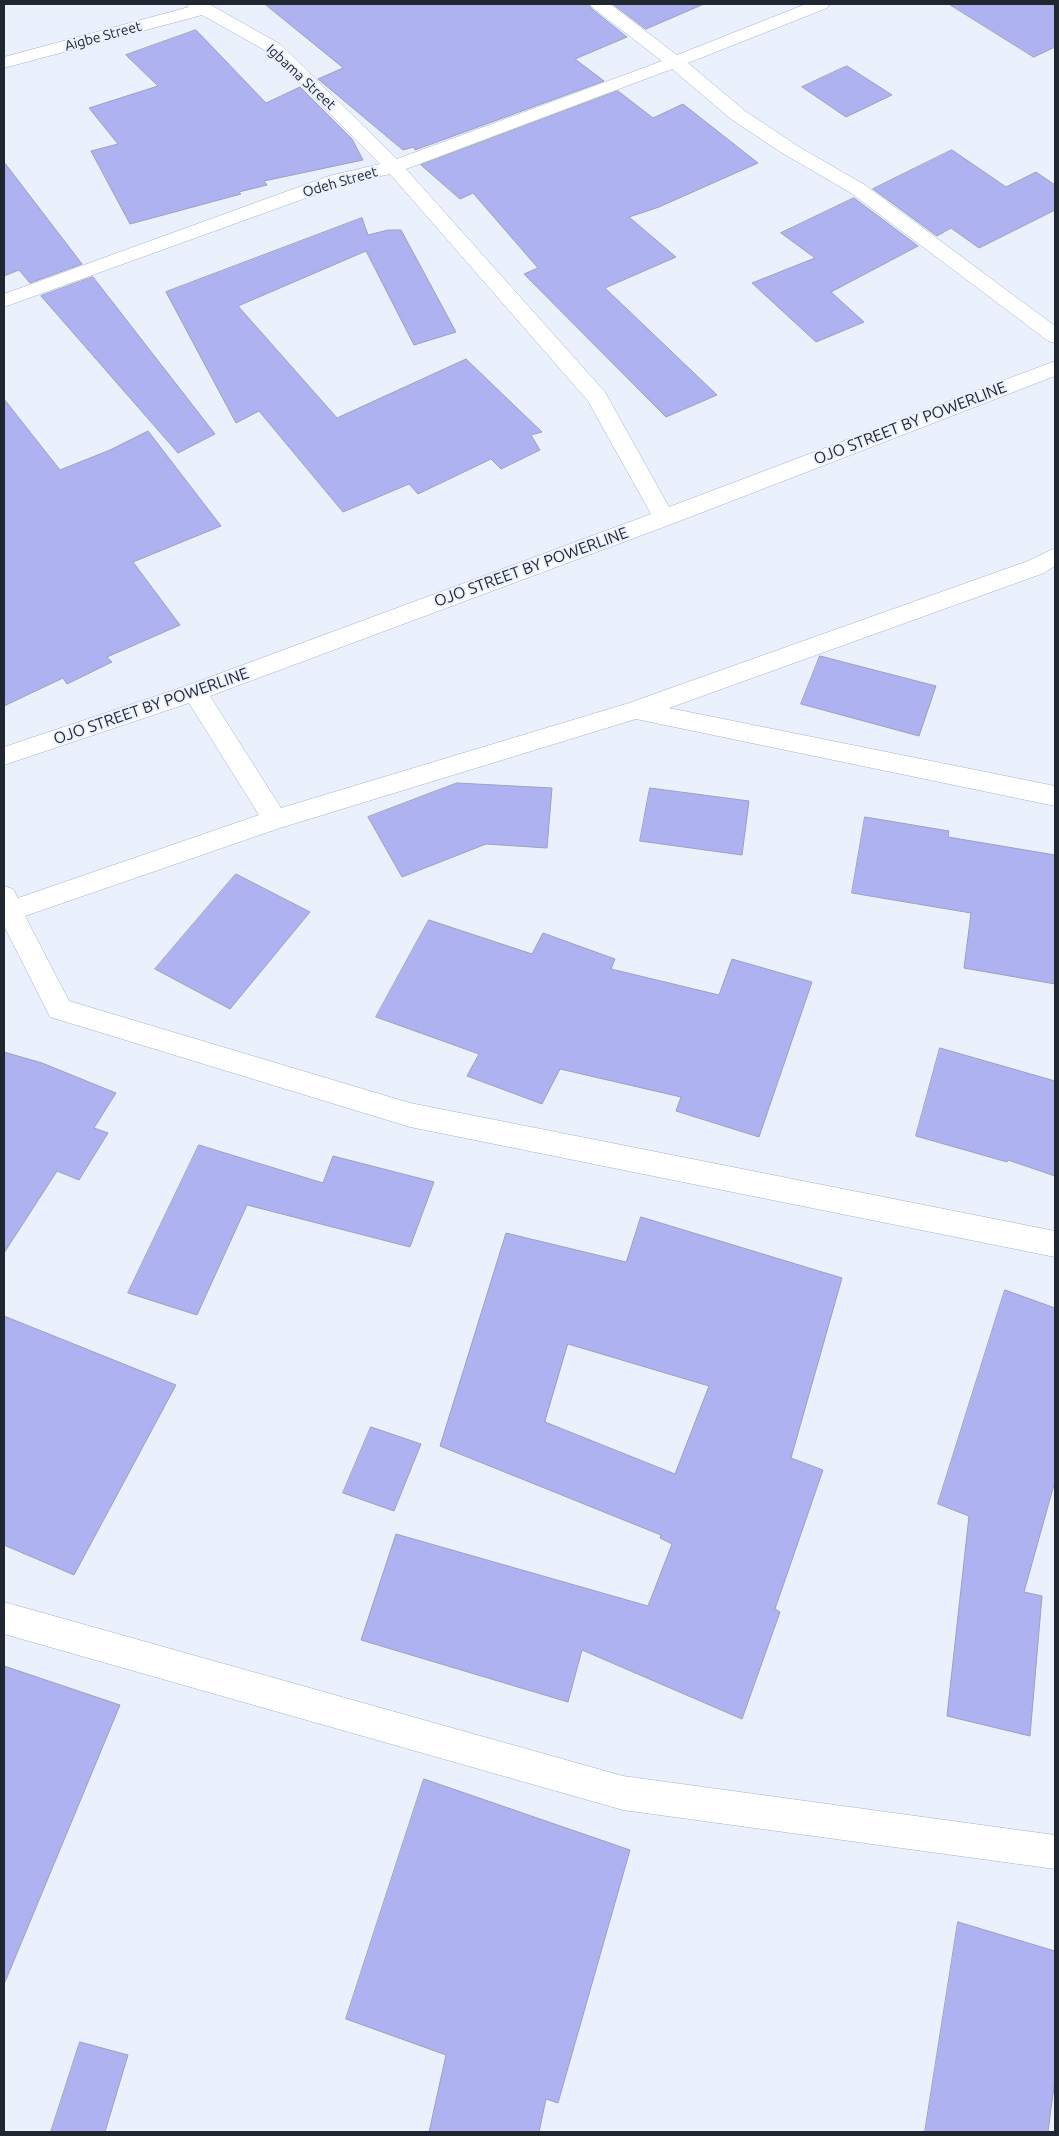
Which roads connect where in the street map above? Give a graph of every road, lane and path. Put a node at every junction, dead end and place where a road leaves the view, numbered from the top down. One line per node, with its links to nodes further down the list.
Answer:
1 (599, 4): 4 (street)
2 (821, 4): 4 (street, Odeh Street)
3 (199, 7): 5 (street, Aigbe Street); 6 (street, Igbama Street)
4 (675, 62): 6 (street, Odeh Street); 8 (street)
5 (4, 63)
6 (394, 167): 7 (street, Odeh Street); 10 (street, Igbama Street)
7 (4, 300)
8 (1055, 336)
9 (1055, 368): 10 (street, OJO STREET BY POWERLINE)
10 (664, 518): 12 (street, OJO STREET BY POWERLINE)
11 (1055, 556): 13 (street)
12 (196, 692): 14 (street, OJO STREET BY POWERLINE); 16 (street)
13 (636, 710): 15 (street); 16 (street)
14 (4, 756)
15 (1055, 796)
16 (275, 820): 17 (street)
17 (6, 907): 18 (street)
18 (1055, 1244)
19 (4, 1618): 20 (street)
20 (1055, 1852)

